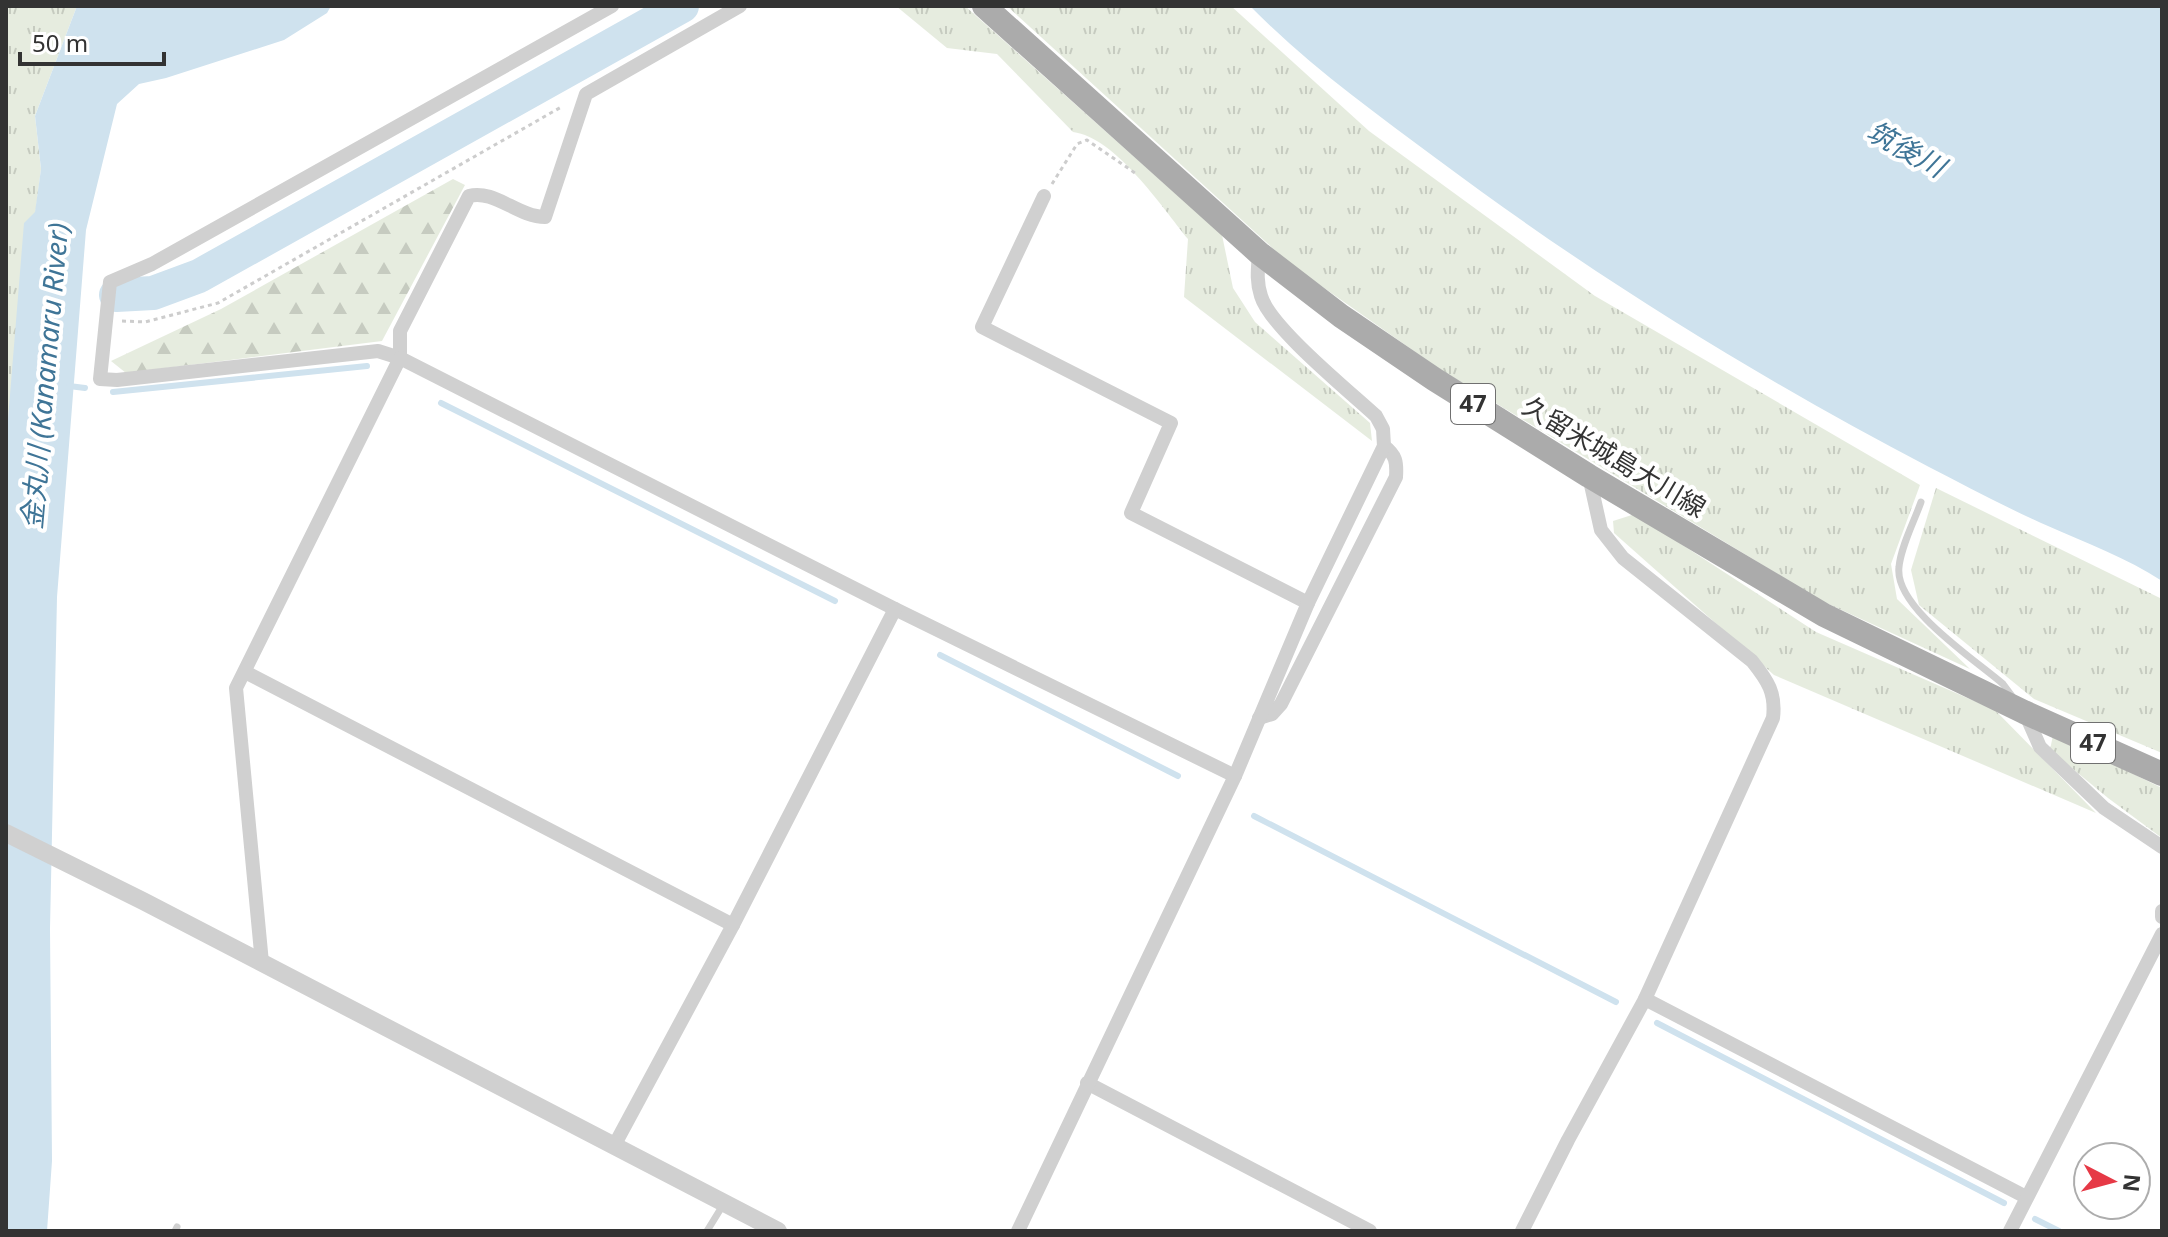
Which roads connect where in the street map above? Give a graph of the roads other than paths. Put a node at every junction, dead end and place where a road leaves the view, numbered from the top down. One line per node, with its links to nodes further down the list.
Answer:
1 (612, 6): 6 (street)
2 (740, 6): 6 (street)
3 (984, 6): 5 (main road, 久留米城島大川線 / 47)
4 (1044, 196): 10 (street)
5 (1259, 253): 7 (street); 8 (main road, 久留米城島大川線 / 47)
6 (400, 358): 11 (street); 12 (street)
7 (1384, 446): 10 (street); 14 (street)
8 (1589, 476): 13 (main road, 久留米城島大川線 / 47); 22 (street)
9 (1921, 502): 13 (lane)
10 (1308, 603): 14 (street)
11 (895, 609): 16 (street); 19 (street)
12 (245, 672): 19 (street); 21 (street)
13 (2024, 712): 15 (main road, 久留米城島大川線 / 47); 18 (street)
14 (1259, 718): 16 (street)
15 (2162, 774)
16 (1235, 776): 23 (street)
17 (6, 833): 21 (street)
18 (2162, 847)
19 (733, 925): 24 (street)
20 (2162, 934): 25 (street)
21 (262, 963): 24 (street)
22 (1645, 999): 25 (street); 31 (street)
23 (1087, 1083): 29 (street); 30 (street)
24 (614, 1146): 26 (street)
25 (2026, 1197): 32 (street)
26 (724, 1203): 27 (lane); 28 (street)
27 (707, 1231)
28 (778, 1231)
29 (1018, 1231)
30 (1370, 1231)
31 (1522, 1231)
32 (2010, 1231)

